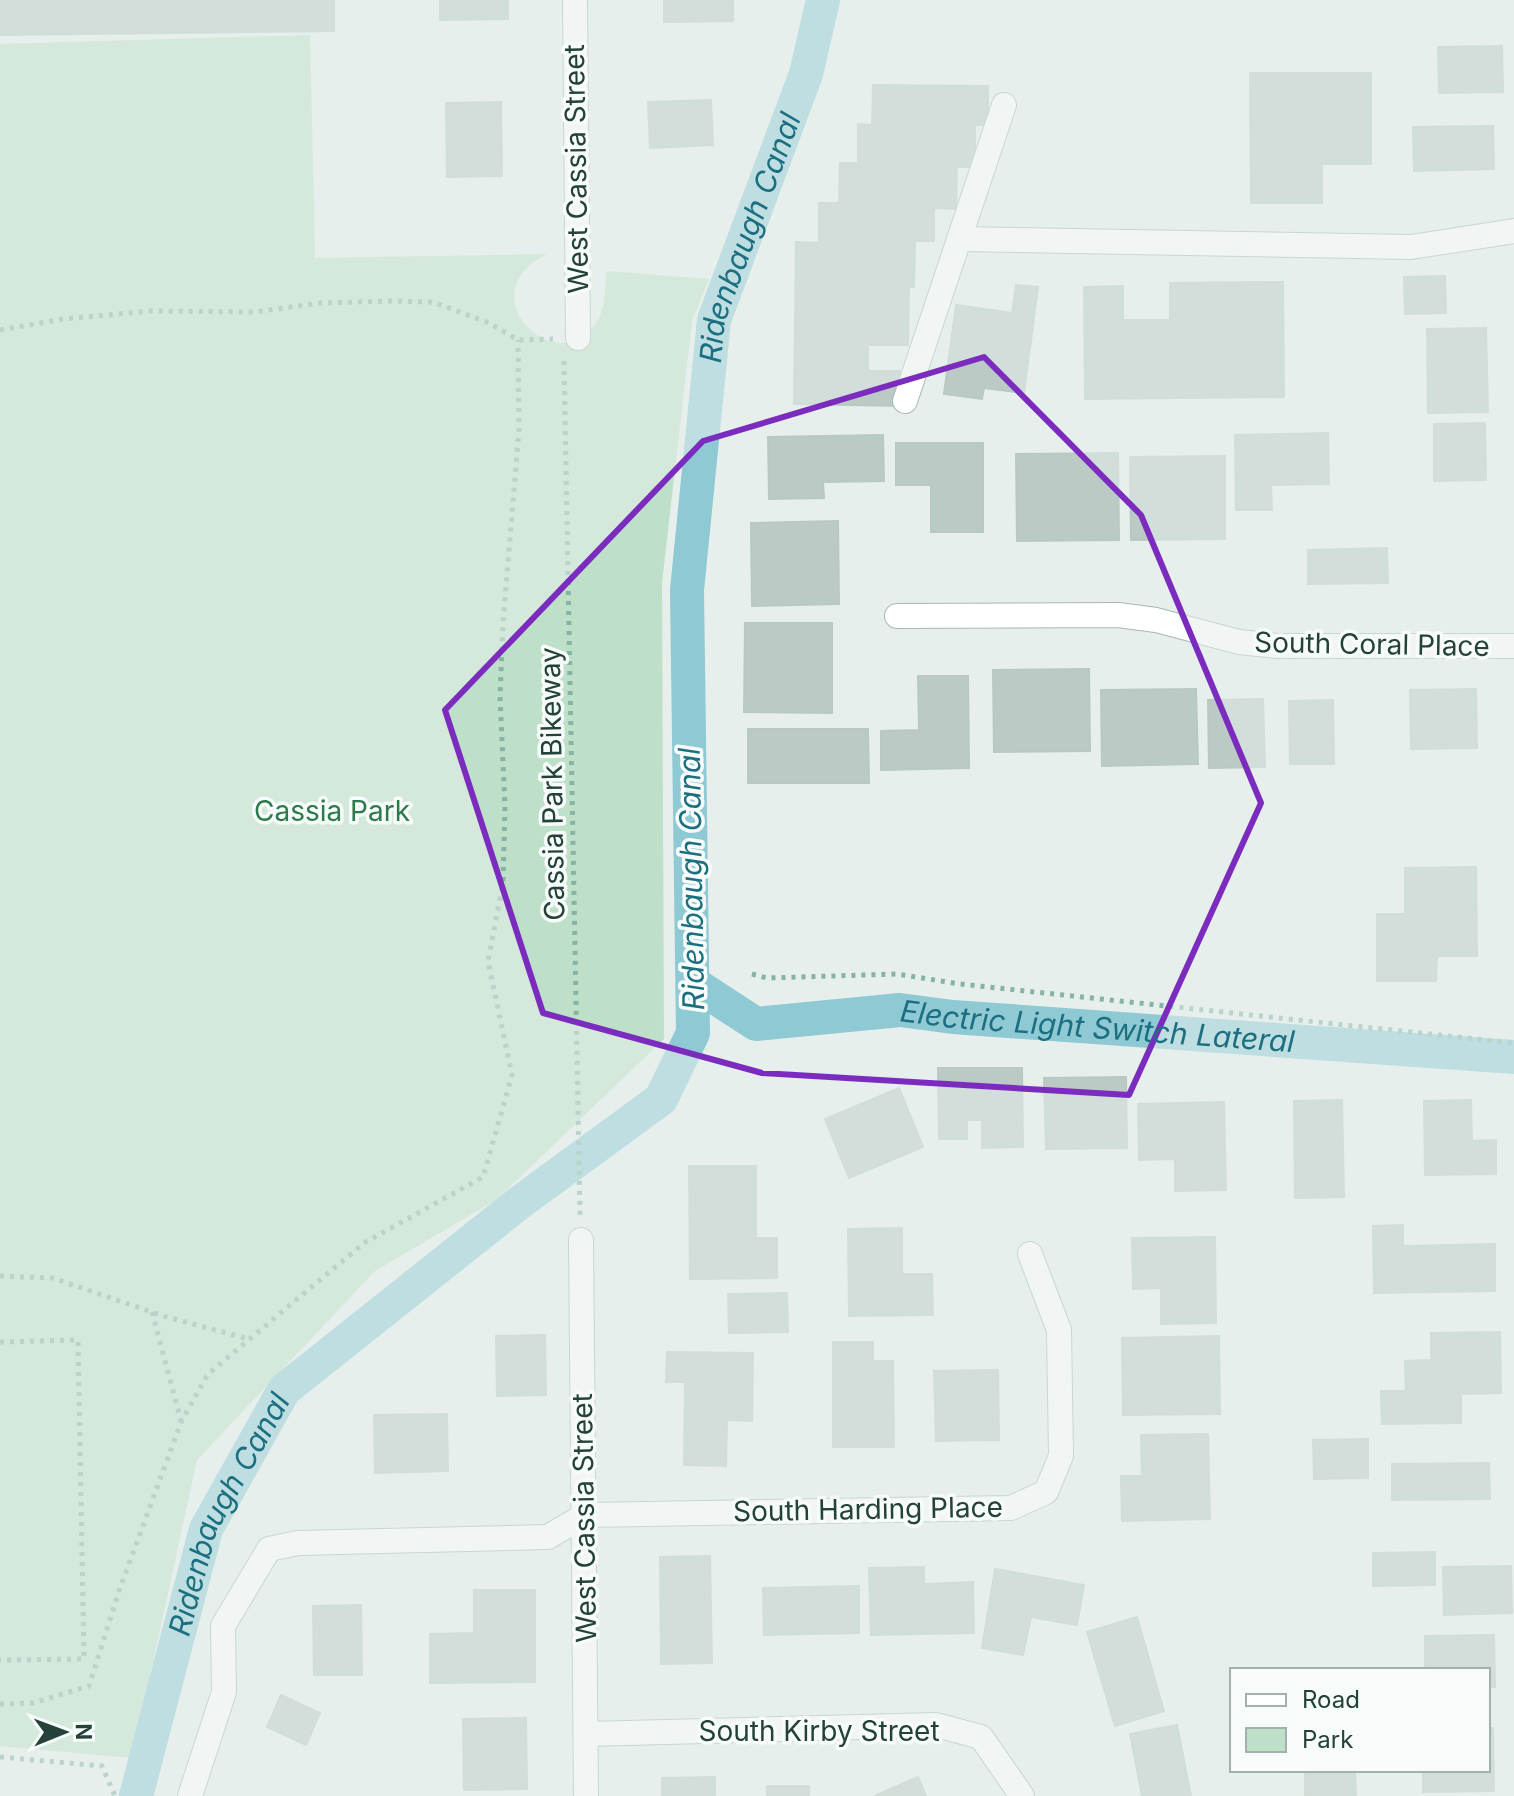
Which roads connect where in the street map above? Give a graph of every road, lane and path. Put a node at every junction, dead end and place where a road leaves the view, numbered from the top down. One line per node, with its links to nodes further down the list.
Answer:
1 (575, 0): 6 (street, West Cassia Street)
2 (1004, 105): 4 (street)
3 (1514, 231): 4 (street)
4 (959, 239): 7 (street)
5 (0, 330): 16 (path)
6 (578, 338): 12 (path, Cassia Park Bikeway)
7 (905, 401)
8 (897, 616): 9 (street, South Coral Place)
9 (1514, 646)
10 (752, 974): 11 (path)
11 (1514, 1043)
12 (581, 1240): 19 (street, West Cassia Street)
13 (1030, 1254): 19 (street, South Harding Place)
14 (0, 1276): 15 (path)
15 (152, 1312): 16 (path); 18 (path)
16 (249, 1339): 18 (path)
17 (0, 1342): 20 (path)
18 (181, 1422): 21 (path)
19 (585, 1515): 22 (street, West Cassia Street); 25 (street)
20 (0, 1660)
21 (0, 1704)
22 (586, 1734): 26 (street, West Cassia Street); 27 (street, South Kirby Street)
23 (0, 1757): 24 (path)
24 (115, 1796)
25 (190, 1796)
26 (586, 1796)
27 (1022, 1796)

